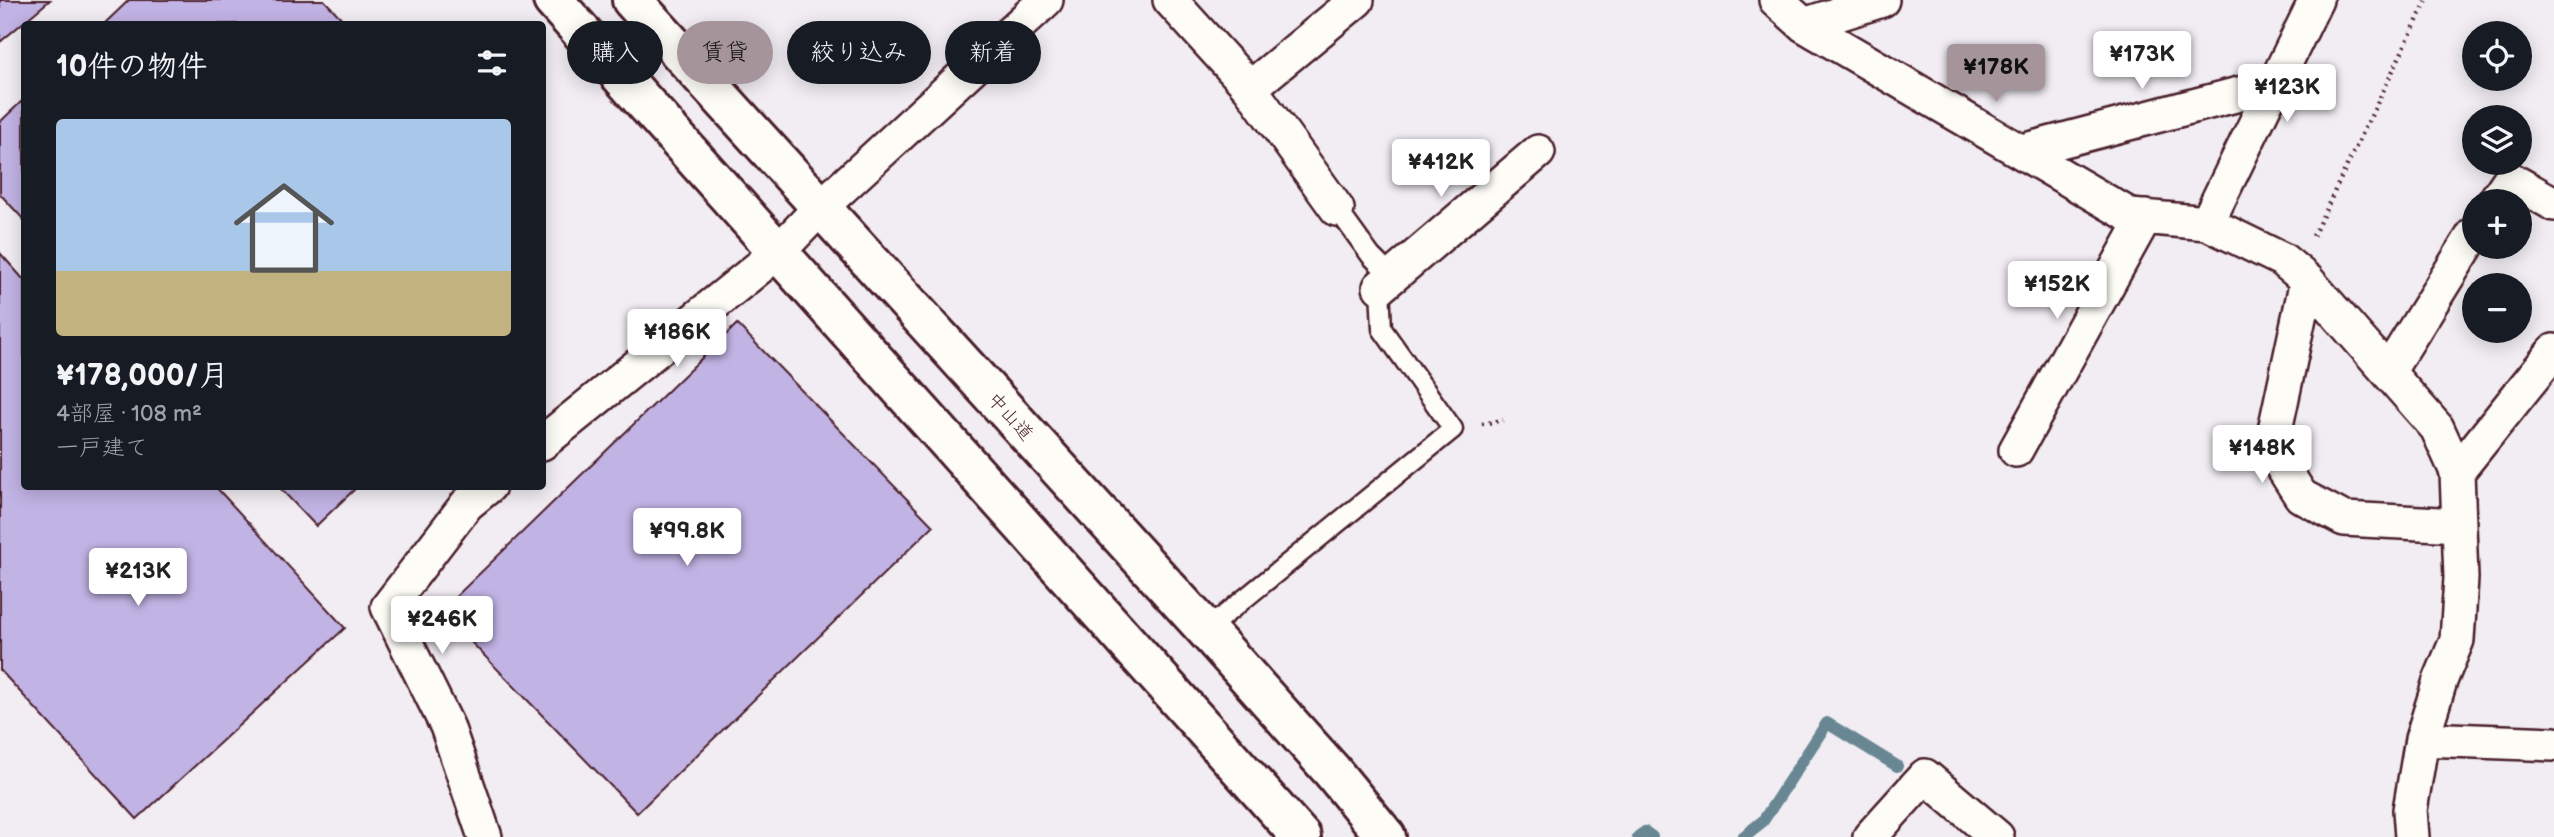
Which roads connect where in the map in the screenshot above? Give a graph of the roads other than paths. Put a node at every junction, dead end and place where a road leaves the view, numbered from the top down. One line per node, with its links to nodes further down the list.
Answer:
1 (553, 0): 22 (highway)
2 (632, 0): 18 (highway, 中山道)
3 (1046, 0): 18 (street)
4 (1171, 0): 11 (street)
5 (1357, 0): 11 (street)
6 (1776, 0): 9 (street)
7 (1882, 0): 9 (street)
8 (2316, 0): 10 (street)
9 (1804, 24): 12 (street)
10 (2277, 84): 12 (street); 21 (street)
11 (1250, 88): 19 (street)
12 (2022, 150): 20 (street)
13 (1538, 152): 25 (street)
14 (2504, 189): 15 (street)
15 (2528, 189)
16 (2532, 192): 17 (street)
17 (2554, 204)
18 (821, 207): 22 (street); 33 (highway, 中山道)
19 (1337, 209): 25 (lane)
20 (2145, 217): 21 (street); 29 (street)
21 (2207, 223): 24 (street)
22 (777, 253): 28 (street); 37 (highway)
23 (2462, 253): 27 (street)
24 (2302, 275): 27 (street); 32 (street)
25 (1380, 287): 33 (lane)
26 (2554, 351): 30 (street)
27 (2388, 372): 30 (street)
28 (546, 440)
29 (2016, 450)
30 (2457, 471): 32 (street)
31 (484, 490): 36 (street)
32 (2459, 525): 34 (street)
33 (1206, 630): 38 (highway, 中山道)
34 (2422, 739): 35 (street); 41 (street)
35 (2554, 744)
36 (485, 837)
37 (1301, 837)
38 (1385, 837)
39 (1870, 837): 40 (street)
40 (1997, 837)
41 (2412, 837)

